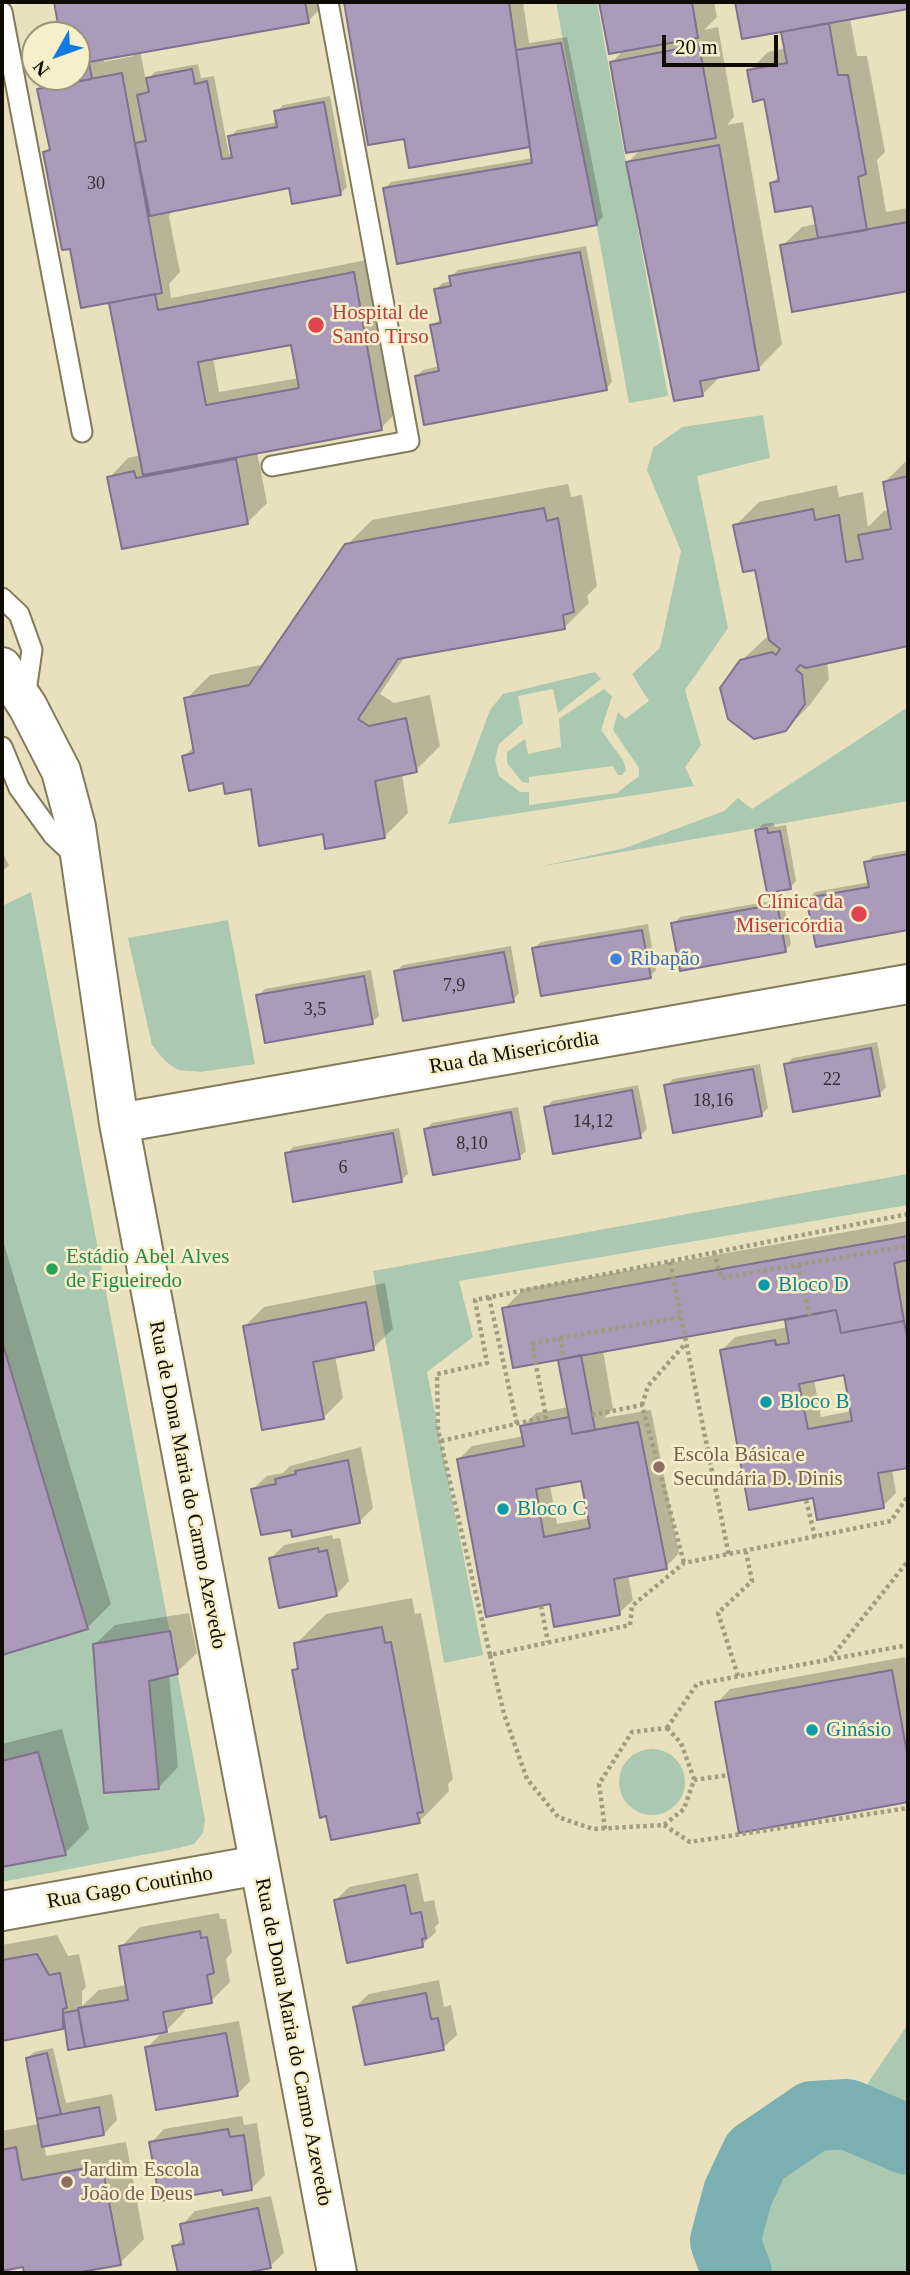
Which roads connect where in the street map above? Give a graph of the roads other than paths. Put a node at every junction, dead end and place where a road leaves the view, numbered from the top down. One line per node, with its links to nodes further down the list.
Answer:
1 (328, 2): 4 (lane)
2 (2, 12): 3 (lane)
3 (82, 432)
4 (272, 466)
5 (2, 598): 7 (lane)
6 (2, 667): 7 (street, Rua de Dona Maria do Carmo Azevedo)
7 (25, 702): 9 (street, Rua de Dona Maria do Carmo Azevedo)
8 (2, 747): 9 (lane)
9 (82, 863): 11 (street, Rua de Dona Maria do Carmo Azevedo)
10 (908, 984): 11 (street, Rua da Misericórdia)
11 (119, 1123): 12 (street, Rua de Dona Maria do Carmo Azevedo)
12 (259, 1865): 13 (street, Rua Gago Coutinho); 14 (street, Rua de Dona Maria do Carmo Azevedo)
13 (2, 1912)
14 (337, 2273)

